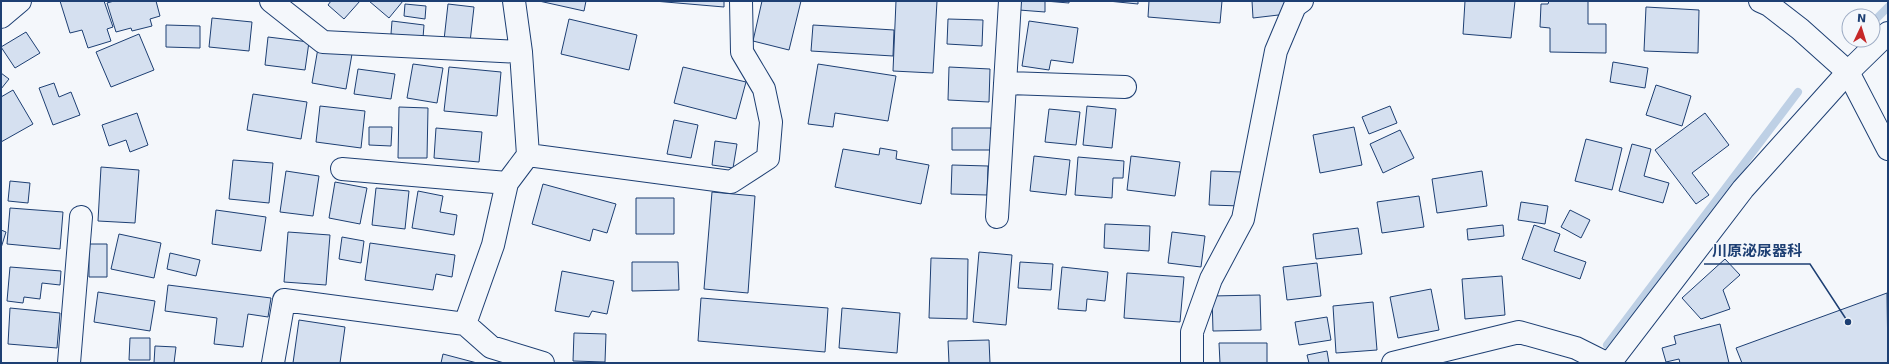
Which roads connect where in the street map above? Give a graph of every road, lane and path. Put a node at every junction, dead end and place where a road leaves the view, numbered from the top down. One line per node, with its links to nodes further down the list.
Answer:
1 (20, 1): 8 (street)
2 (271, 1): 10 (street)
3 (514, 1): 10 (street)
4 (741, 1): 15 (street)
5 (1010, 1): 12 (street)
6 (1302, 1): 24 (street)
7 (1760, 1): 11 (street)
8 (1, 18)
9 (1888, 33): 11 (street)
10 (521, 52): 15 (street)
11 (1848, 72): 14 (street); 27 (street)
12 (1005, 83): 13 (street); 19 (street)
13 (1125, 87)
14 (1888, 149)
15 (528, 155): 17 (street)
16 (342, 169): 17 (street)
17 (507, 183): 20 (street)
18 (81, 217): 21 (street)
19 (997, 217)
20 (465, 324): 22 (street); 23 (street)
21 (69, 363)
22 (273, 363)
23 (543, 363)
24 (1192, 363)
25 (1393, 363): 26 (street)
26 (1606, 363)
27 (1610, 363)

